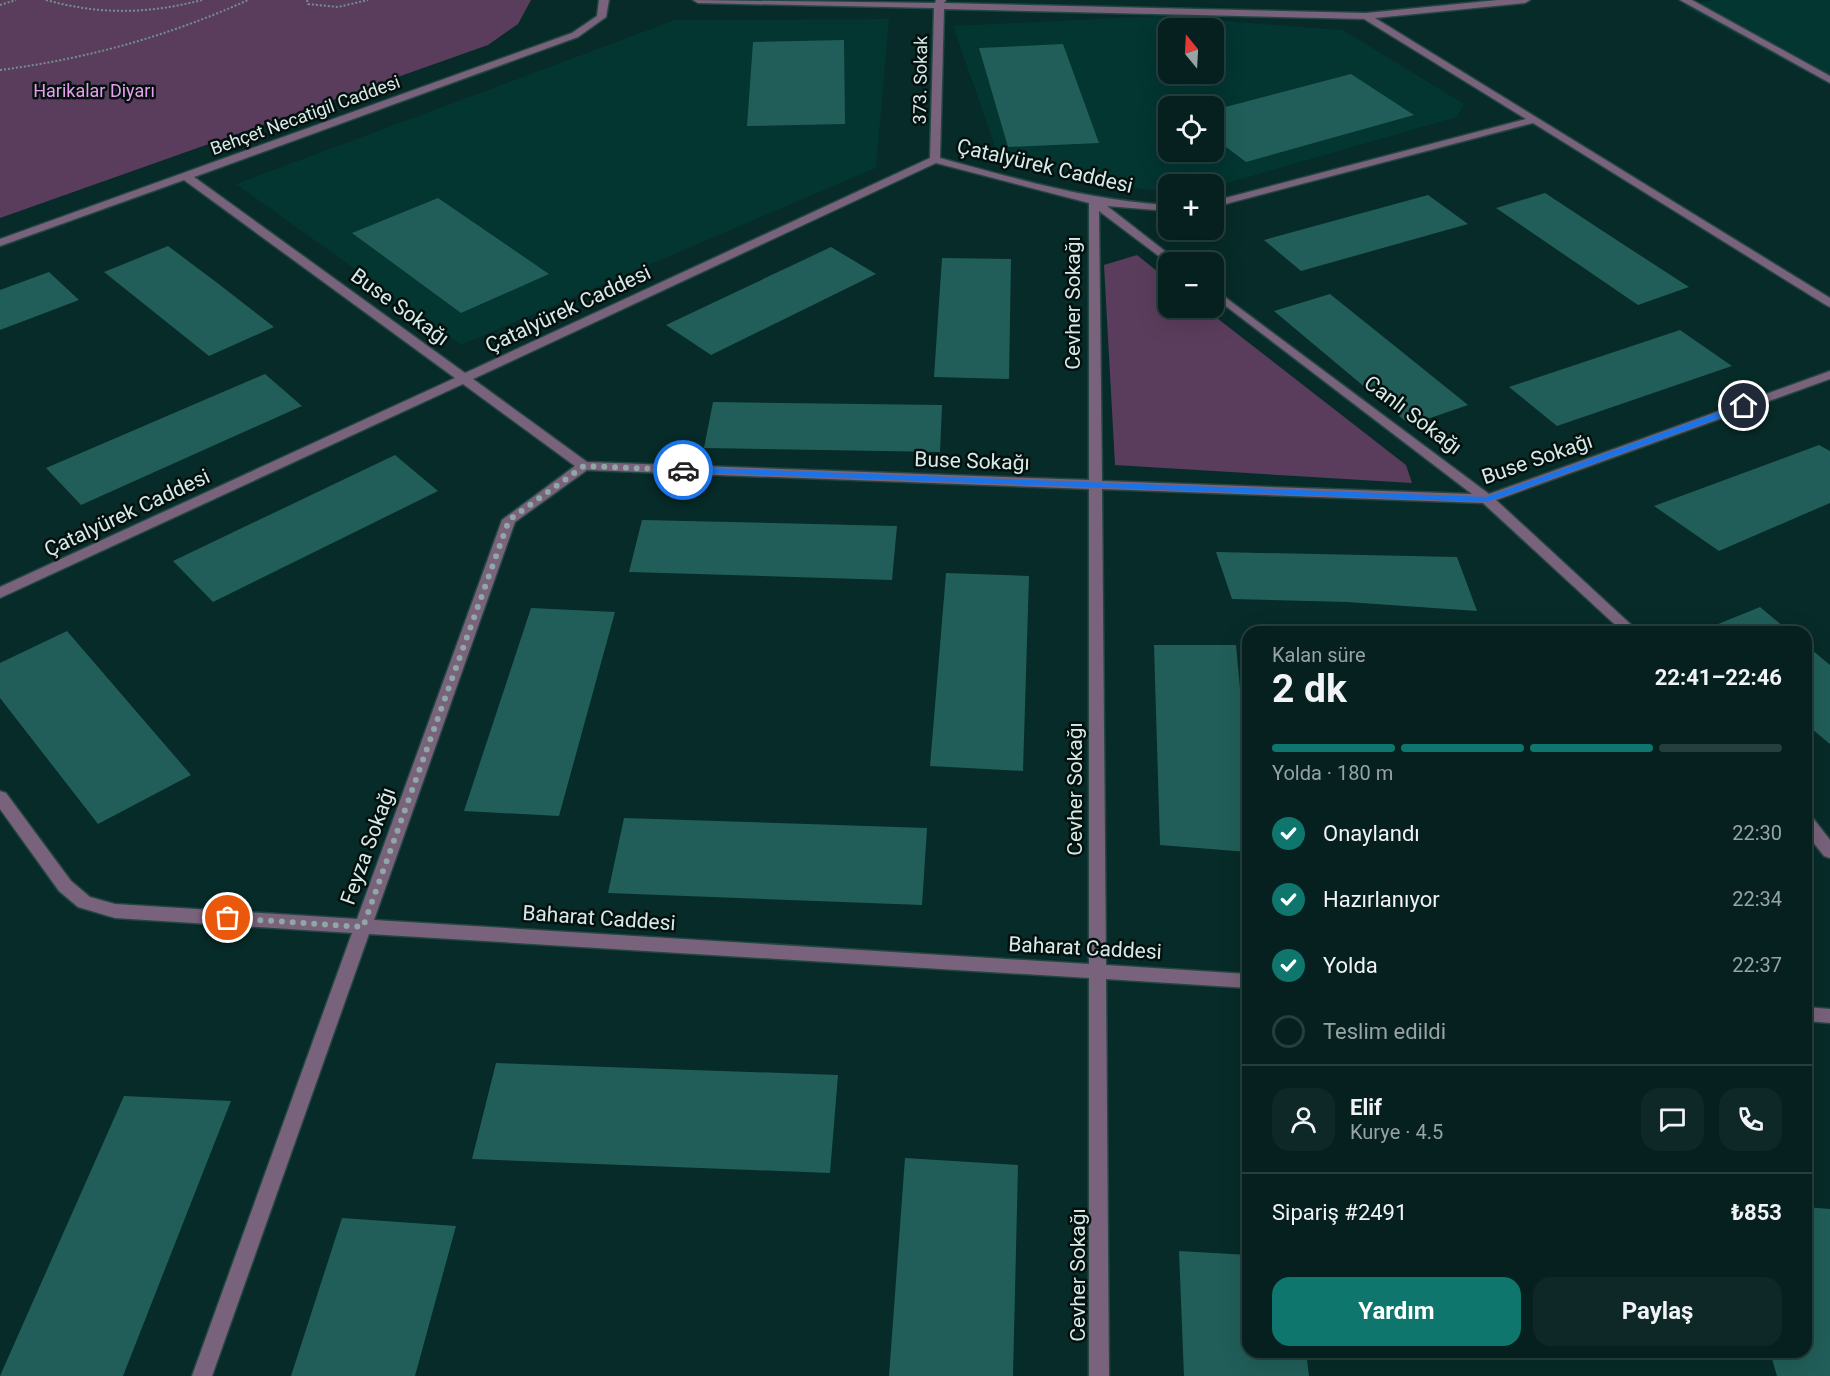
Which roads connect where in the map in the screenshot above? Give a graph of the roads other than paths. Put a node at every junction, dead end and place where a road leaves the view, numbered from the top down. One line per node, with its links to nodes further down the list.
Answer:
1 (604, 0): 11 (street, Behçet Necatigil Caddesi)
2 (698, 0): 5 (street)
3 (1525, 0): 7 (street)
4 (1685, 0): 8 (street)
5 (940, 3): 6 (street); 10 (street, 373. Sokak)
6 (1093, 5): 7 (street)
7 (1366, 16): 9 (street)
8 (1830, 80)
9 (1534, 120): 13 (street); 18 (street)
10 (935, 160): 12 (street, Çatalyürek Caddesi); 20 (street, Çatalyürek Caddesi)
11 (186, 176): 15 (street, Behçet Necatigil Caddesi); 20 (street, Buse Sokağı)
12 (1094, 201): 14 (street, Çatalyürek Caddesi); 16 (street); 22 (street, Cevher Sokağı)
13 (1224, 201)
14 (1158, 208)
15 (0, 243)
16 (1161, 252)
17 (1224, 300): 23 (street, Canlı Sokağı)
18 (1830, 303)
19 (1830, 375): 23 (street, Buse Sokağı)
20 (464, 378): 21 (street, Buse Sokağı); 24 (street, Çatalyürek Caddesi)
21 (584, 466): 22 (street, Buse Sokağı); 29 (street, Feyza Sokağı)
22 (1095, 485): 23 (street, Buse Sokağı); 30 (street, Cevher Sokağı)
23 (1487, 499): 25 (street, Canlı Sokağı)
24 (0, 594)
25 (1625, 626)
26 (0, 797): 29 (street, Baharat Caddesi)
27 (1812, 829): 28 (street)
28 (1830, 852)
29 (363, 927): 30 (street, Baharat Caddesi); 34 (street, Feyza Sokağı)
30 (1097, 972): 31 (street, Baharat Caddesi); 35 (street, Cevher Sokağı)
31 (1242, 981)
32 (1812, 1014): 33 (street)
33 (1830, 1016)
34 (202, 1376)
35 (1099, 1376)

